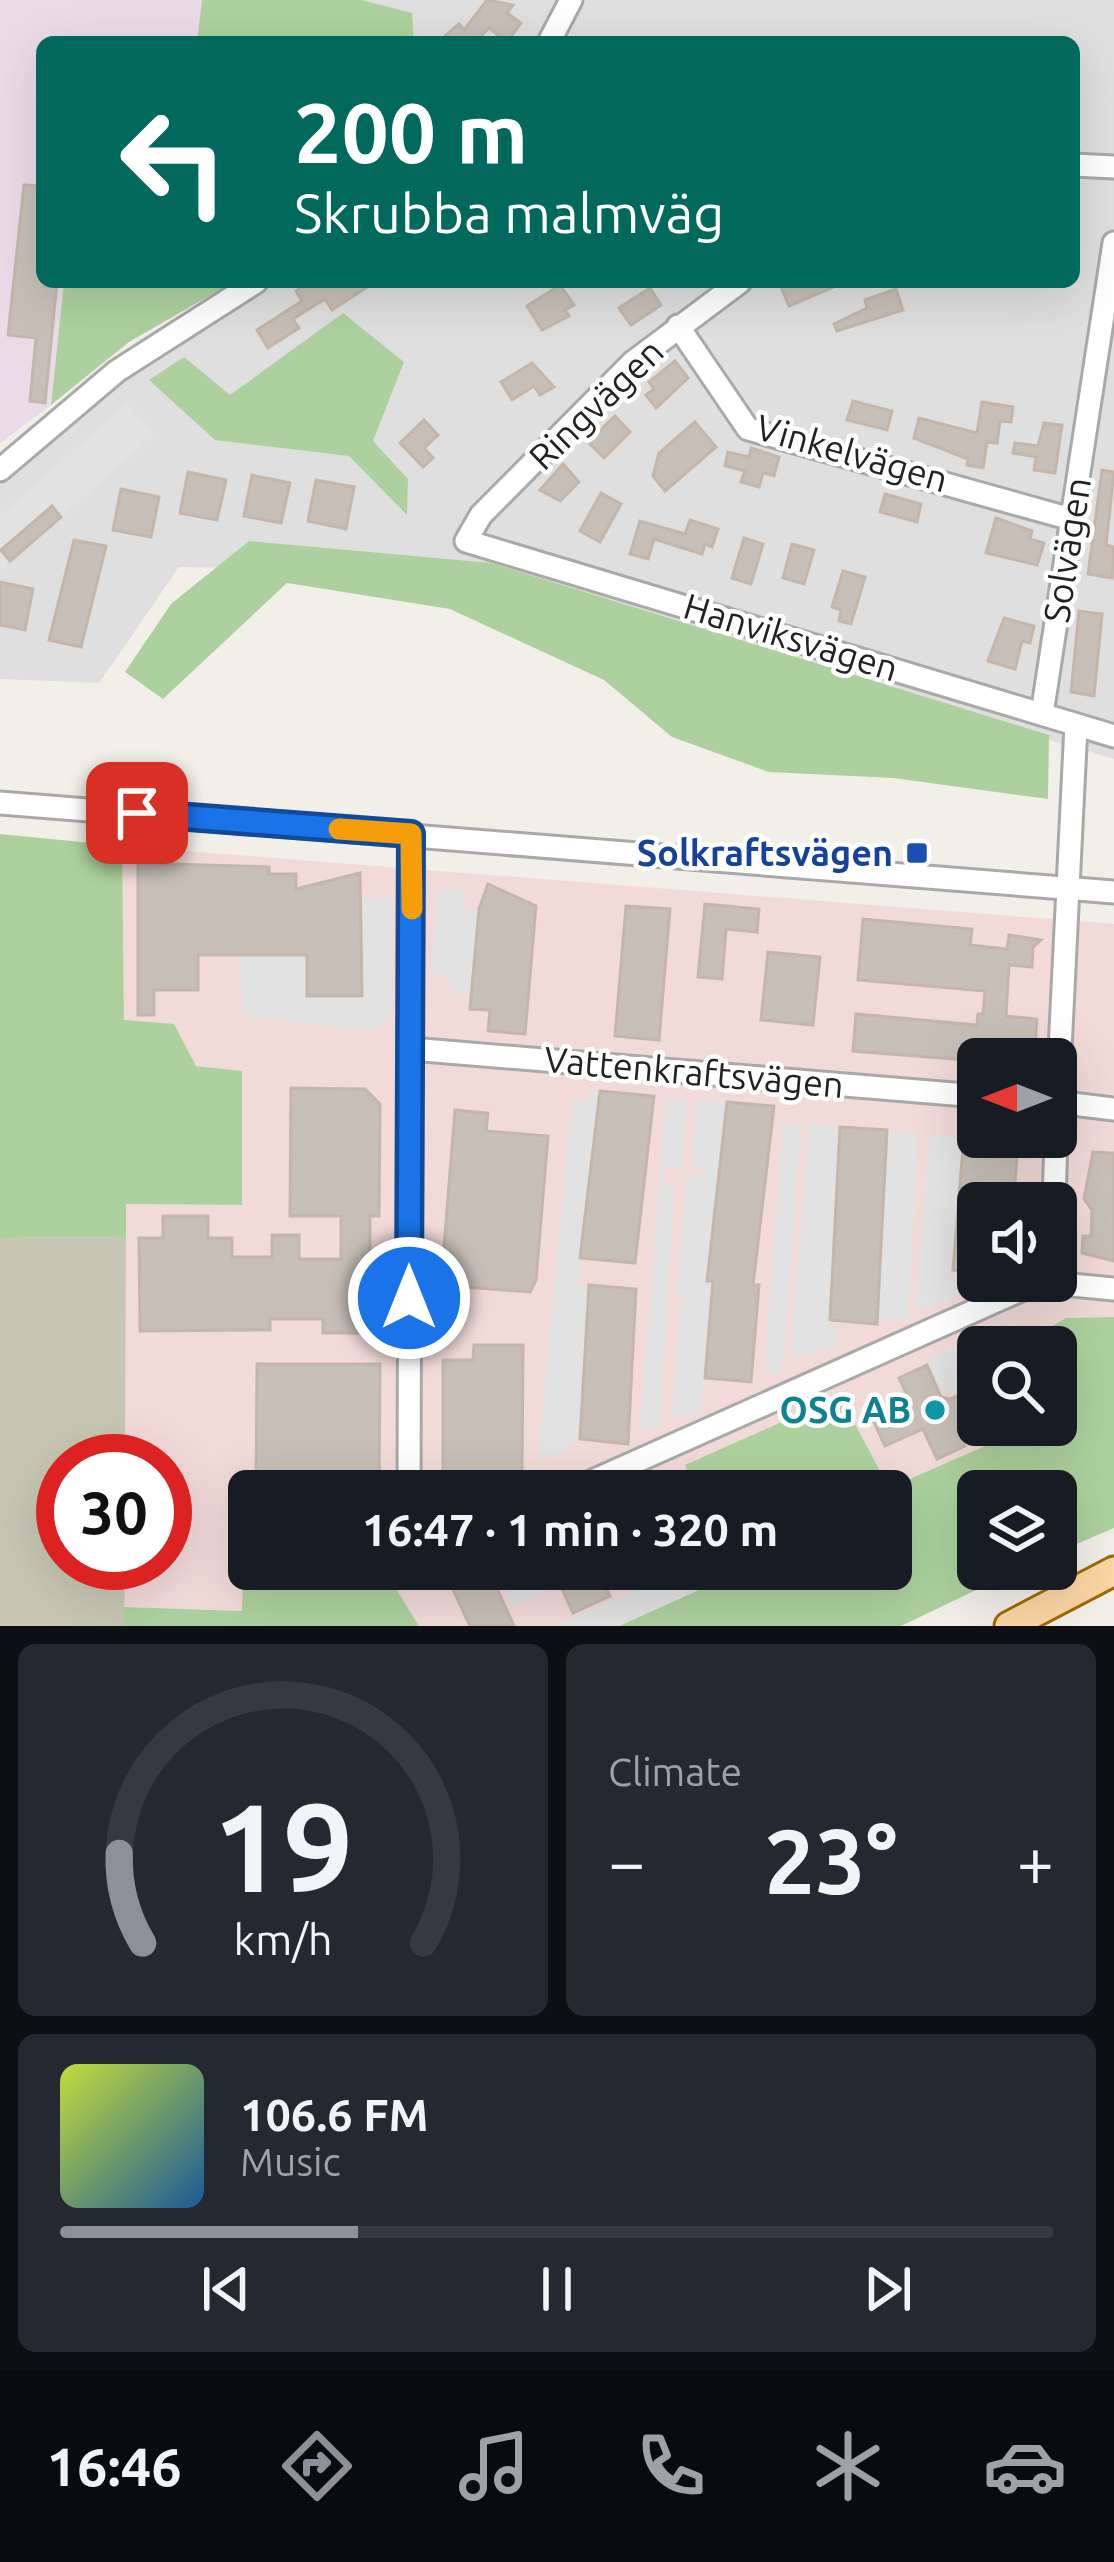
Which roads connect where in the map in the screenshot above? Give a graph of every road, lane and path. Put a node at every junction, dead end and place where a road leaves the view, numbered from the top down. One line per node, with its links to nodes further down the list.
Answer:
1 (571, 0): 2 (street)
2 (553, 36)
3 (1080, 165): 4 (street)
4 (1114, 167)
5 (1114, 243): 10 (street, Solvägen)
6 (247, 288): 9 (street)
7 (732, 288): 8 (street, Ringvägen)
8 (678, 326): 10 (street, Vinkelvägen); 11 (street, Ringvägen)
9 (0, 470)
10 (1071, 519): 12 (street, Solvägen)
11 (466, 541): 12 (street, Hanviksvägen)
12 (1042, 714): 13 (street, Hanviksvägen)
13 (1076, 725): 14 (street, Hanviksvägen); 17 (street)
14 (1114, 736)
15 (0, 802): 16 (street)
16 (411, 834): 17 (street); 20 (street)
17 (1068, 888): 18 (street); 19 (street)
18 (1114, 892)
19 (1060, 1038)
20 (411, 1049): 21 (street, Vattenkraftsvägen); 27 (street)
21 (957, 1094)
22 (1077, 1105): 23 (street)
23 (1114, 1109)
24 (1077, 1285): 25 (street)
25 (1114, 1289)
26 (994, 1302): 28 (street)
27 (409, 1470)
28 (617, 1470)
29 (1114, 1571): 30 (main road)
30 (1009, 1626)

